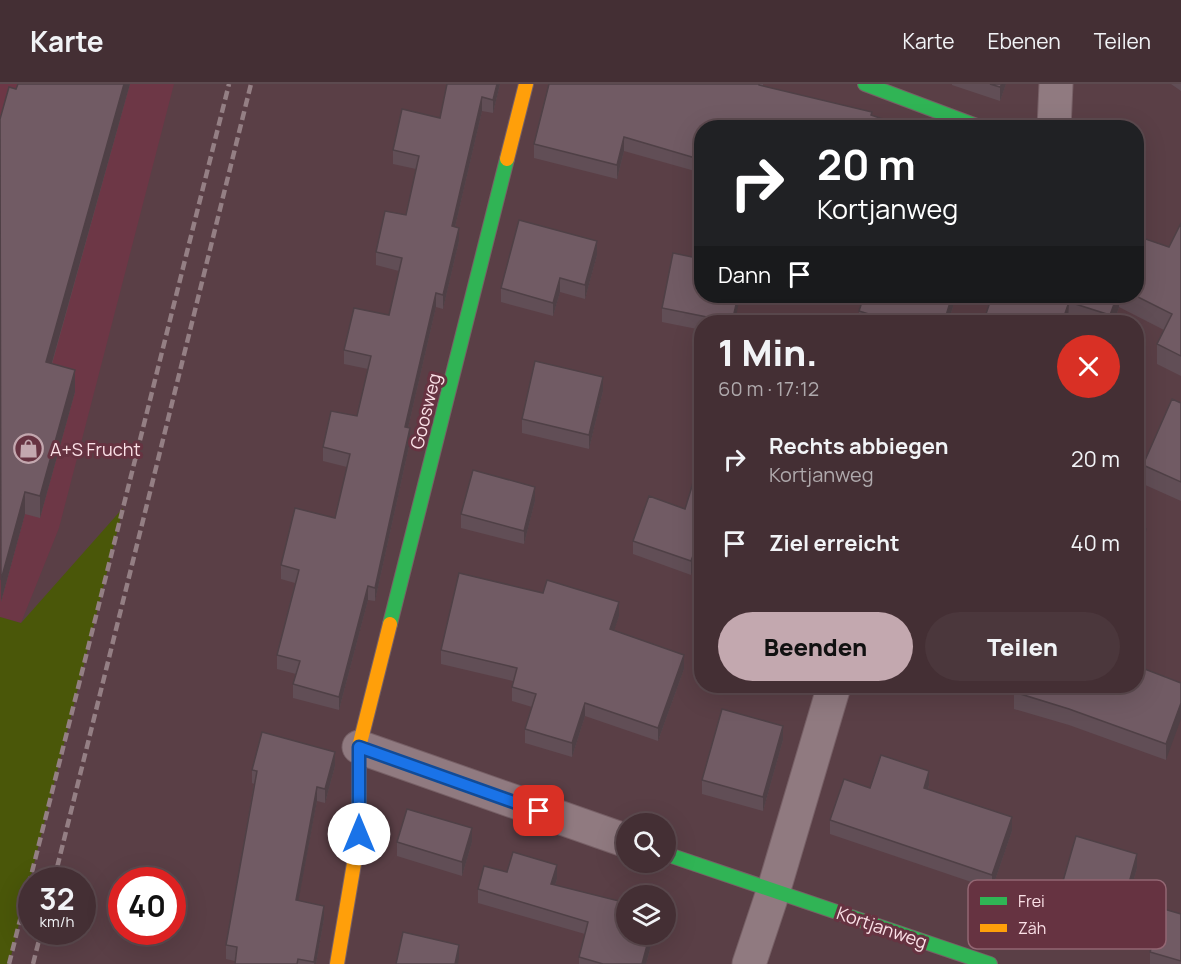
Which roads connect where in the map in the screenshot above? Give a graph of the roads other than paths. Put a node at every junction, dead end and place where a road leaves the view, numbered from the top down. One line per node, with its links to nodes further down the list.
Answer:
1 (526, 84): 7 (street, Goosweg)
2 (865, 84): 4 (street)
3 (1056, 84): 5 (street)
4 (961, 120)
5 (1054, 120)
6 (832, 693): 10 (street)
7 (359, 747): 8 (street); 11 (street, Goosweg)
8 (616, 837)
9 (676, 857): 10 (street, Kortjanweg)
10 (774, 889): 12 (street); 13 (street, Kortjanweg)
11 (337, 964)
12 (748, 964)
13 (990, 964)

